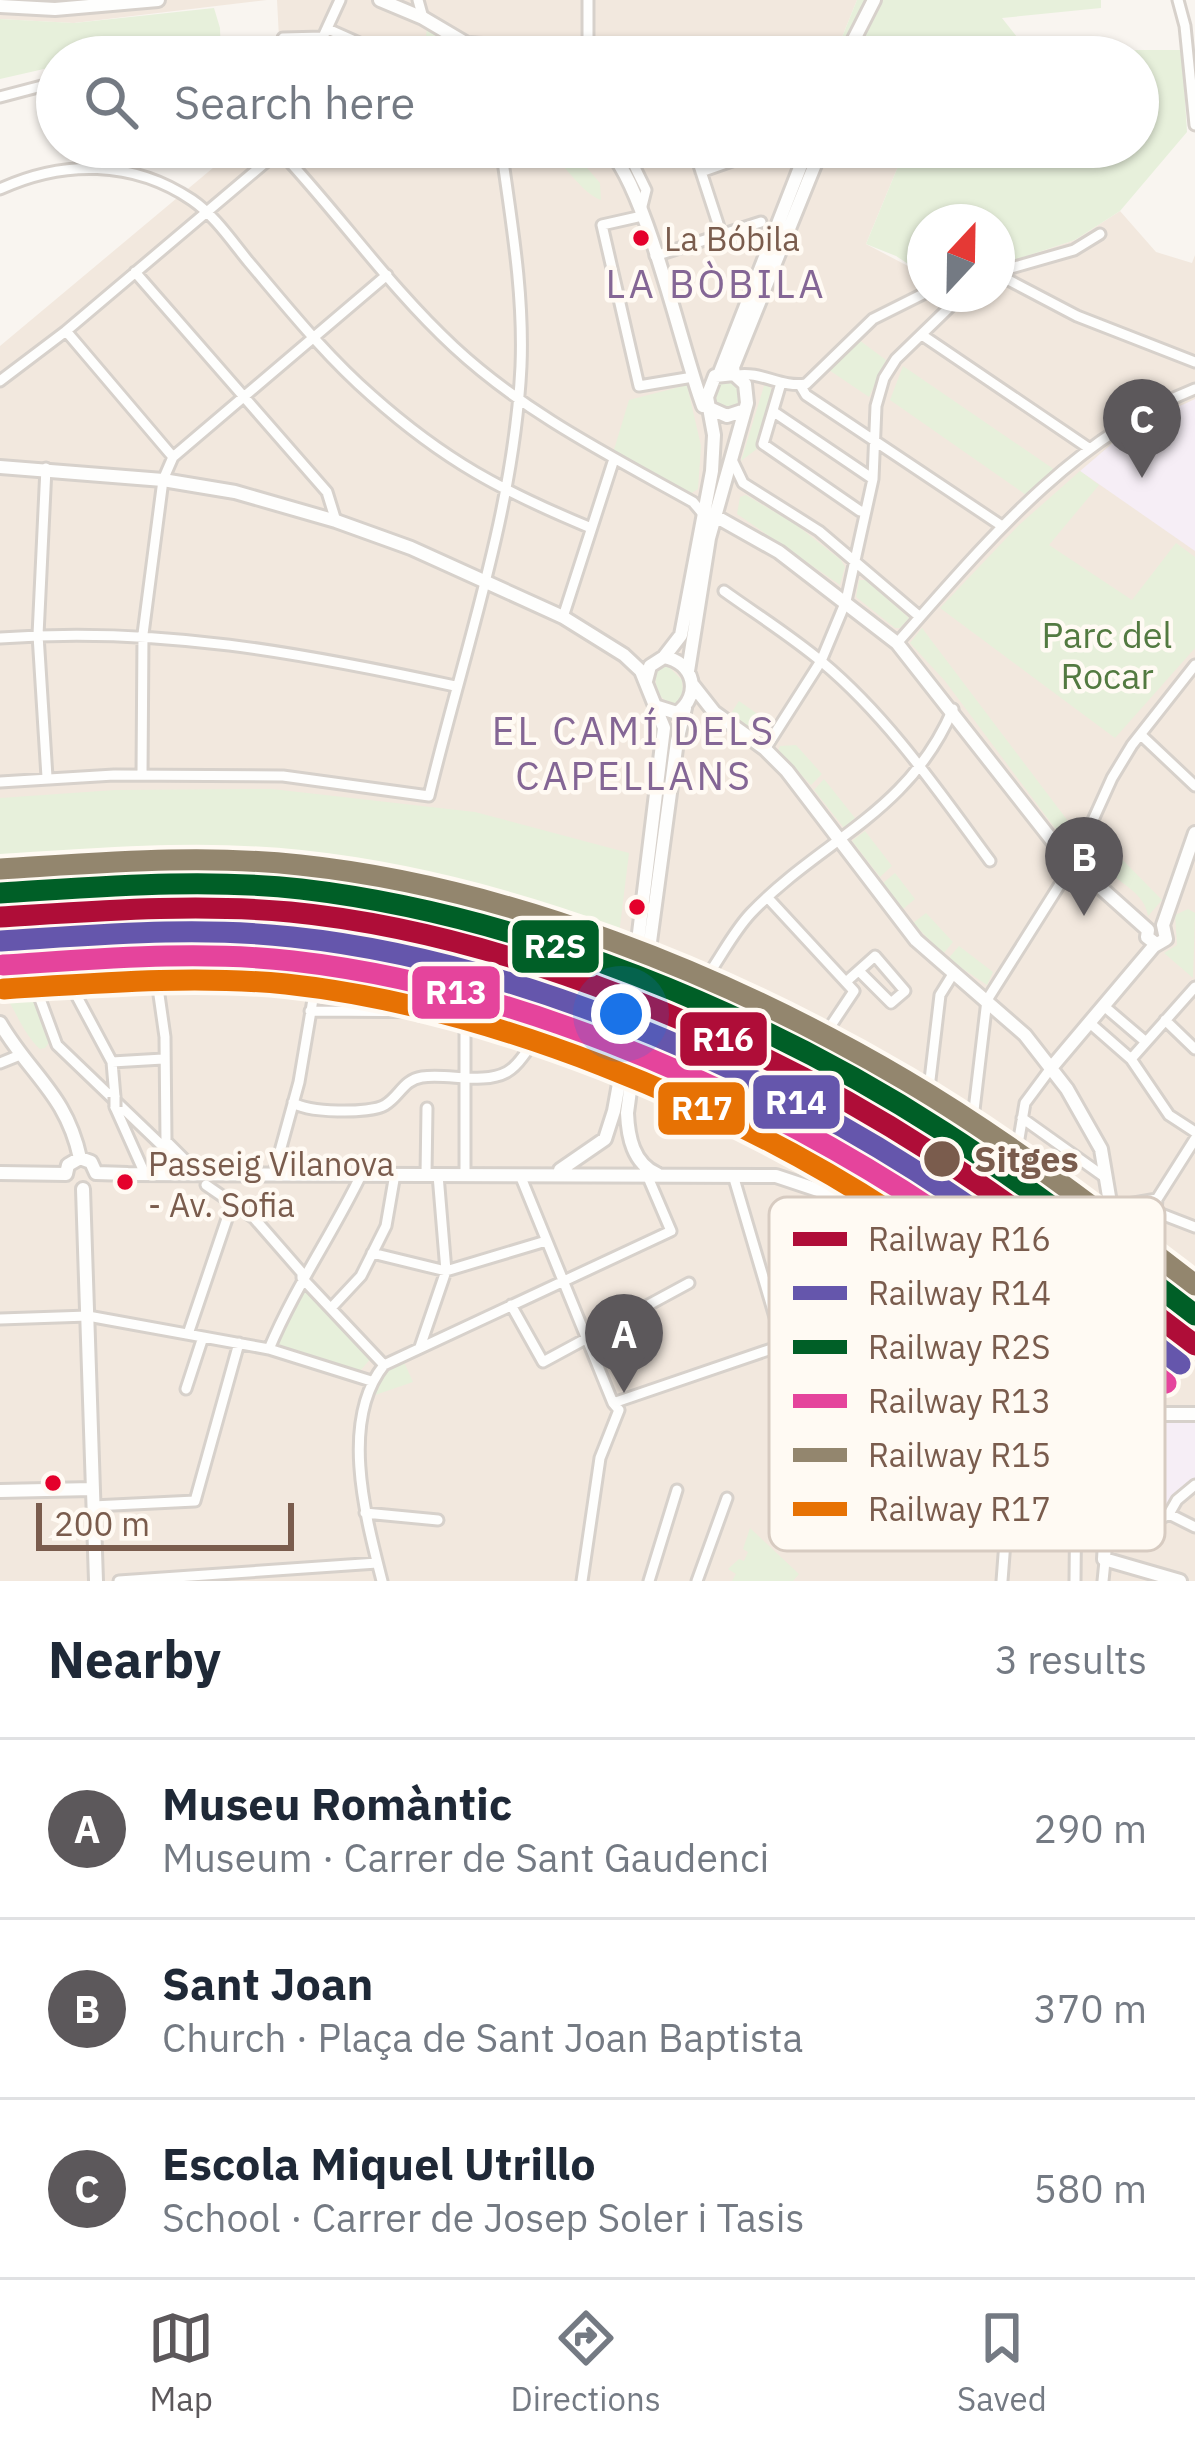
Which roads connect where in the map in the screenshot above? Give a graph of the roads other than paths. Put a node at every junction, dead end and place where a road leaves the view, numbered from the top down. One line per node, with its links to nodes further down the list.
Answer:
1 (158, 0): 8 (street)
2 (340, 0): 10 (street)
3 (418, 0): 9 (street)
4 (588, 0): 14 (street)
5 (874, 0): 15 (street)
6 (1178, 0): 18 (street)
7 (390, 2): 9 (street)
8 (0, 6)
9 (423, 18): 13 (street)
10 (328, 29): 11 (street); 12 (street)
11 (324, 36)
12 (344, 36)
13 (451, 36)
14 (588, 36)
15 (857, 36)
16 (36, 88): 17 (street)
17 (0, 97)
18 (1195, 125)
19 (257, 168): 29 (street)
20 (297, 168): 37 (street)
21 (504, 168): 55 (street)
22 (623, 168): 30 (street)
23 (635, 168): 30 (street)
24 (712, 168): 27 (street)
25 (800, 168): 47 (street)
26 (814, 168): 46 (street)
27 (706, 170): 32 (street)
28 (0, 189): 29 (street)
29 (206, 211): 36 (street); 43 (street)
30 (642, 213): 34 (street); 48 (street)
31 (761, 222): 32 (street)
32 (721, 233): 34 (street)
33 (1100, 234): 35 (street)
34 (656, 256): 44 (street)
35 (1015, 267)
36 (135, 272): 41 (street); 54 (street)
37 (387, 274): 43 (street); 55 (street)
38 (1015, 283): 45 (street)
39 (907, 302): 52 (street)
40 (946, 312): 42 (street)
41 (66, 331): 50 (street); 61 (street)
42 (922, 334): 59 (street); 60 (street)
43 (313, 337): 54 (street); 68 (street)
44 (688, 359): 47 (street); 48 (street)
45 (1195, 362)
46 (735, 372): 47 (street); 49 (street); 57 (street)
47 (717, 375): 56 (street)
48 (693, 376): 56 (street)
49 (766, 378): 51 (street); 57 (street)
50 (0, 381)
51 (781, 383): 52 (street); 58 (street)
52 (800, 385): 59 (street)
53 (1195, 389): 60 (street)
54 (242, 397): 61 (street); 73 (street)
55 (518, 400): 63 (street); 68 (street)
56 (706, 406): 57 (street); 69 (street)
57 (746, 406): 62 (street)
58 (773, 411): 66 (street); 71 (street)
59 (877, 443): 66 (street); 74 (street)
60 (1090, 449): 74 (street)
61 (173, 457): 67 (street)
62 (731, 457): 72 (street); 76 (street)
63 (614, 459): 70 (street); 75 (street)
64 (0, 466): 65 (street)
65 (46, 468): 67 (street); 83 (street)
66 (873, 479): 71 (street)
67 (163, 480): 73 (street); 82 (street)
68 (506, 493): 75 (street); 77 (street)
69 (709, 494): 70 (street); 72 (street)
70 (693, 502): 72 (street)
71 (866, 511): 76 (street)
72 (709, 516): 79 (street); 87 (street); 90 (street)
73 (336, 521): 77 (street)
74 (1002, 526): 81 (street)
75 (590, 528): 80 (street)
76 (854, 562): 79 (street); 81 (street)
77 (484, 580): 80 (street); 92 (street)
78 (724, 591): 88 (street)
79 (846, 601): 85 (street); 88 (street)
80 (563, 617): 86 (street)
81 (920, 617): 85 (street)
82 (143, 634): 83 (street); 92 (street); 100 (street)
83 (38, 635): 84 (street); 101 (street)
84 (0, 638)
85 (897, 643): 95 (street)
86 (624, 655): 87 (street); 91 (street)
87 (659, 659): 90 (street); 91 (street)
88 (821, 661): 98 (street); 99 (street)
89 (1193, 672): 97 (street)
90 (690, 677): 94 (street); 96 (street)
91 (646, 681): 93 (street)
92 (455, 686): 100 (street)
93 (656, 706): 94 (street); 135 (street)
94 (686, 707): 96 (street); 118 (street)
95 (953, 709): 99 (street); 107 (street)
96 (714, 712): 98 (street)
97 (1141, 735): 103 (street); 107 (street)
98 (765, 749): 105 (street)
99 (921, 767): 105 (street); 106 (street)
100 (142, 775): 101 (street)
101 (47, 777): 102 (street)
102 (0, 782)
103 (1195, 786)
104 (1195, 833): 108 (street)
105 (842, 841): 109 (street); 121 (street)
106 (990, 862)
107 (1074, 862): 114 (street); 127 (street)
108 (1190, 872): 111 (street)
109 (768, 898): 122 (street); 123 (street)
110 (149, 925): 112 (street); 115 (street); 120 (street)
111 (1163, 925): 114 (street); 117 (street)
112 (59, 928): 113 (street); 125 (street)
113 (26, 930)
114 (1148, 930): 117 (street)
115 (323, 940): 126 (street); 129 (street)
116 (19, 943): 156 (street)
117 (1156, 944): 128 (street)
118 (651, 952): 122 (street); 135 (street)
119 (859, 971): 119 (street); 123 (street)
120 (155, 973): 125 (street); 141 (street)
121 (953, 974): 127 (street); 149 (street)
122 (708, 975): 138 (street)
123 (847, 981): 138 (street)
124 (1195, 987): 131 (street)
125 (76, 990): 143 (street)
126 (537, 999): 130 (street); 133 (street); 136 (street)
127 (987, 1000): 145 (street); 153 (street)
128 (1105, 1006): 134 (street); 137 (street)
129 (310, 1011): 146 (street); 147 (street)
130 (563, 1011): 133 (street); 135 (street)
131 (1165, 1020): 137 (street); 139 (street)
132 (0, 1023): 140 (street)
133 (543, 1023): 136 (street)
134 (1090, 1024): 142 (street); 145 (street)
135 (633, 1031): 152 (street); 154 (street); 178 (street)
136 (533, 1037): 146 (street)
137 (1146, 1042): 142 (street)
138 (816, 1048): 149 (street)
139 (1195, 1049)
140 (20, 1055): 144 (street); 155 (street)
141 (163, 1059): 143 (street); 172 (street)
142 (1131, 1060): 151 (street)
143 (112, 1062): 162 (street)
144 (0, 1063)
145 (1051, 1068): 150 (street); 173 (street)
146 (467, 1077): 147 (street); 164 (street)
147 (293, 1102): 159 (street)
148 (427, 1108): 168 (street)
149 (915, 1109): 153 (street)
150 (1022, 1118): 166 (street); 173 (street)
151 (1195, 1135): 181 (street)
152 (602, 1142): 154 (street); 160 (street); 165 (street)
153 (970, 1144): 166 (street)
154 (633, 1149): 165 (street); 170 (street)
155 (80, 1158): 158 (street); 161 (street)
156 (179, 1162)
157 (0, 1173): 161 (street)
158 (96, 1173): 162 (street); 174 (street)
159 (274, 1173): 167 (street); 172 (street)
160 (553, 1173): 165 (street); 169 (street)
161 (66, 1174): 174 (street)
162 (146, 1174): 172 (street)
163 (395, 1174): 167 (street); 168 (street); 186 (street)
164 (465, 1174): 168 (street); 169 (street)
165 (616, 1174): 170 (street)
166 (1013, 1174): 179 (street)
167 (361, 1175): 188 (street)
168 (432, 1175): 187 (street)
169 (520, 1175): 185 (street)
170 (652, 1175): 171 (street); 189 (street)
171 (733, 1175): 175 (street); 191 (street)
172 (202, 1179): 182 (street)
173 (1107, 1179): 180 (street)
174 (82, 1189): 197 (street)
175 (820, 1190): 176 (street); 177 (street)
176 (822, 1197)
177 (840, 1197)
178 (875, 1197)
179 (1043, 1197)
180 (1110, 1197)
181 (1160, 1197)
182 (232, 1201): 188 (street); 200 (street)
183 (1165, 1210): 184 (street)
184 (1195, 1227)
185 (546, 1241): 187 (street); 189 (street)
186 (372, 1253): 187 (street); 196 (street)
187 (446, 1271): 204 (street)
188 (302, 1278): 196 (street); 205 (street)
189 (563, 1280): 194 (street); 202 (street)
190 (689, 1283): 202 (street)
191 (769, 1297)
192 (1165, 1299): 195 (street)
193 (1165, 1300): 198 (street)
194 (511, 1305): 202 (street); 204 (street)
195 (1195, 1306)
196 (332, 1307): 207 (street)
197 (88, 1316): 199 (street); 200 (street); 211 (street)
198 (1195, 1318)
199 (0, 1319)
200 (188, 1334): 201 (street)
201 (203, 1337): 203 (street); 208 (street)
202 (587, 1338): 209 (street)
203 (239, 1343): 205 (street); 215 (street)
204 (420, 1347): 207 (street)
205 (269, 1349): 207 (street)
206 (769, 1350): 209 (street)
207 (378, 1373): 216 (street)
208 (186, 1389)
209 (616, 1402): 228 (street)
210 (1195, 1485): 217 (street)
211 (92, 1490): 213 (street); 215 (street)
212 (677, 1490): 229 (street)
213 (0, 1491)
214 (727, 1498): 230 (street)
215 (93, 1506): 225 (street)
216 (365, 1513): 219 (street); 224 (street)
217 (1169, 1514): 218 (street); 220 (street)
218 (1165, 1516)
219 (438, 1520)
220 (1195, 1528)
221 (1004, 1551): 231 (street)
222 (1105, 1551): 223 (street)
223 (1106, 1561): 232 (street); 233 (street)
224 (377, 1563): 226 (street); 227 (street)
225 (96, 1581)
226 (119, 1581)
227 (382, 1581)
228 (582, 1581)
229 (649, 1581)
230 (697, 1581)
231 (1002, 1581)
232 (1103, 1581)
233 (1180, 1581)

